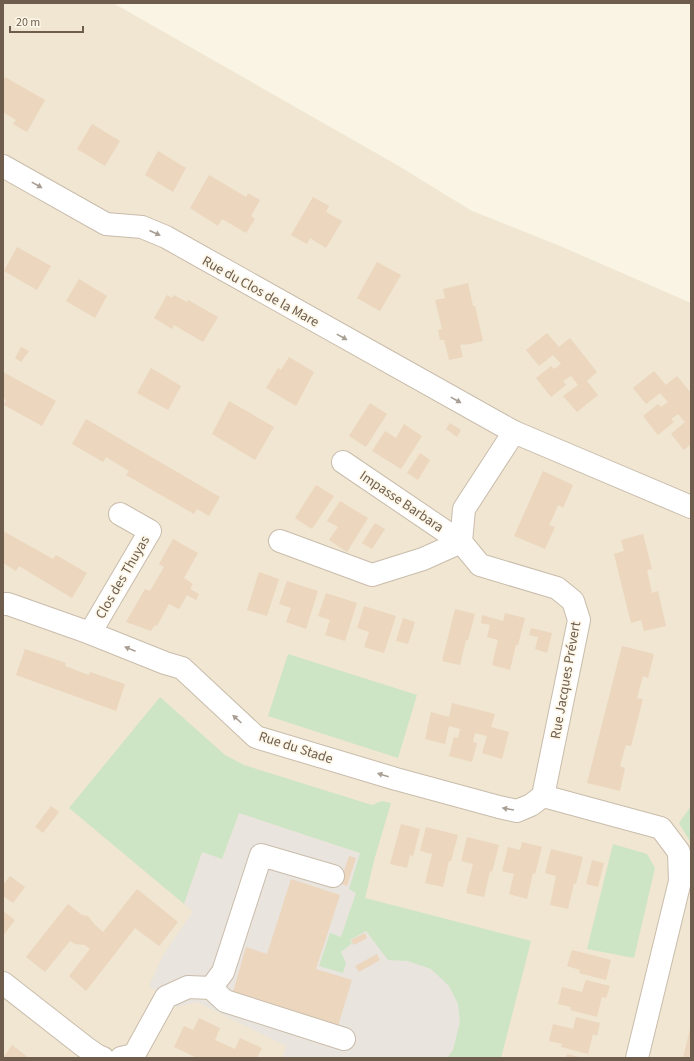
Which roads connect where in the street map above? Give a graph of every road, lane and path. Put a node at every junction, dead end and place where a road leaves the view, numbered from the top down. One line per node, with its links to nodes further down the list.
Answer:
1 (3, 166): 2 (street, Rue du Clos de la Mare, one-way to 2)
2 (514, 432): 4 (street); 7 (street)
3 (343, 462): 7 (street, Impasse Barbara)
4 (691, 507)
5 (120, 514): 9 (street, Clos des Thuyas)
6 (280, 541): 7 (street)
7 (461, 542): 10 (street, Rue Jacques Prévert)
8 (3, 604): 9 (street, Rue du Stade)
9 (90, 633): 10 (street, Rue du Stade, one-way to 9)
10 (543, 796): 18 (street)
11 (333, 876): 13 (street)
12 (3, 983): 15 (street)
13 (211, 988): 14 (street); 16 (street)
14 (344, 1039)
15 (82, 1053): 17 (street)
16 (132, 1057)
17 (103, 1058)
18 (637, 1058)

